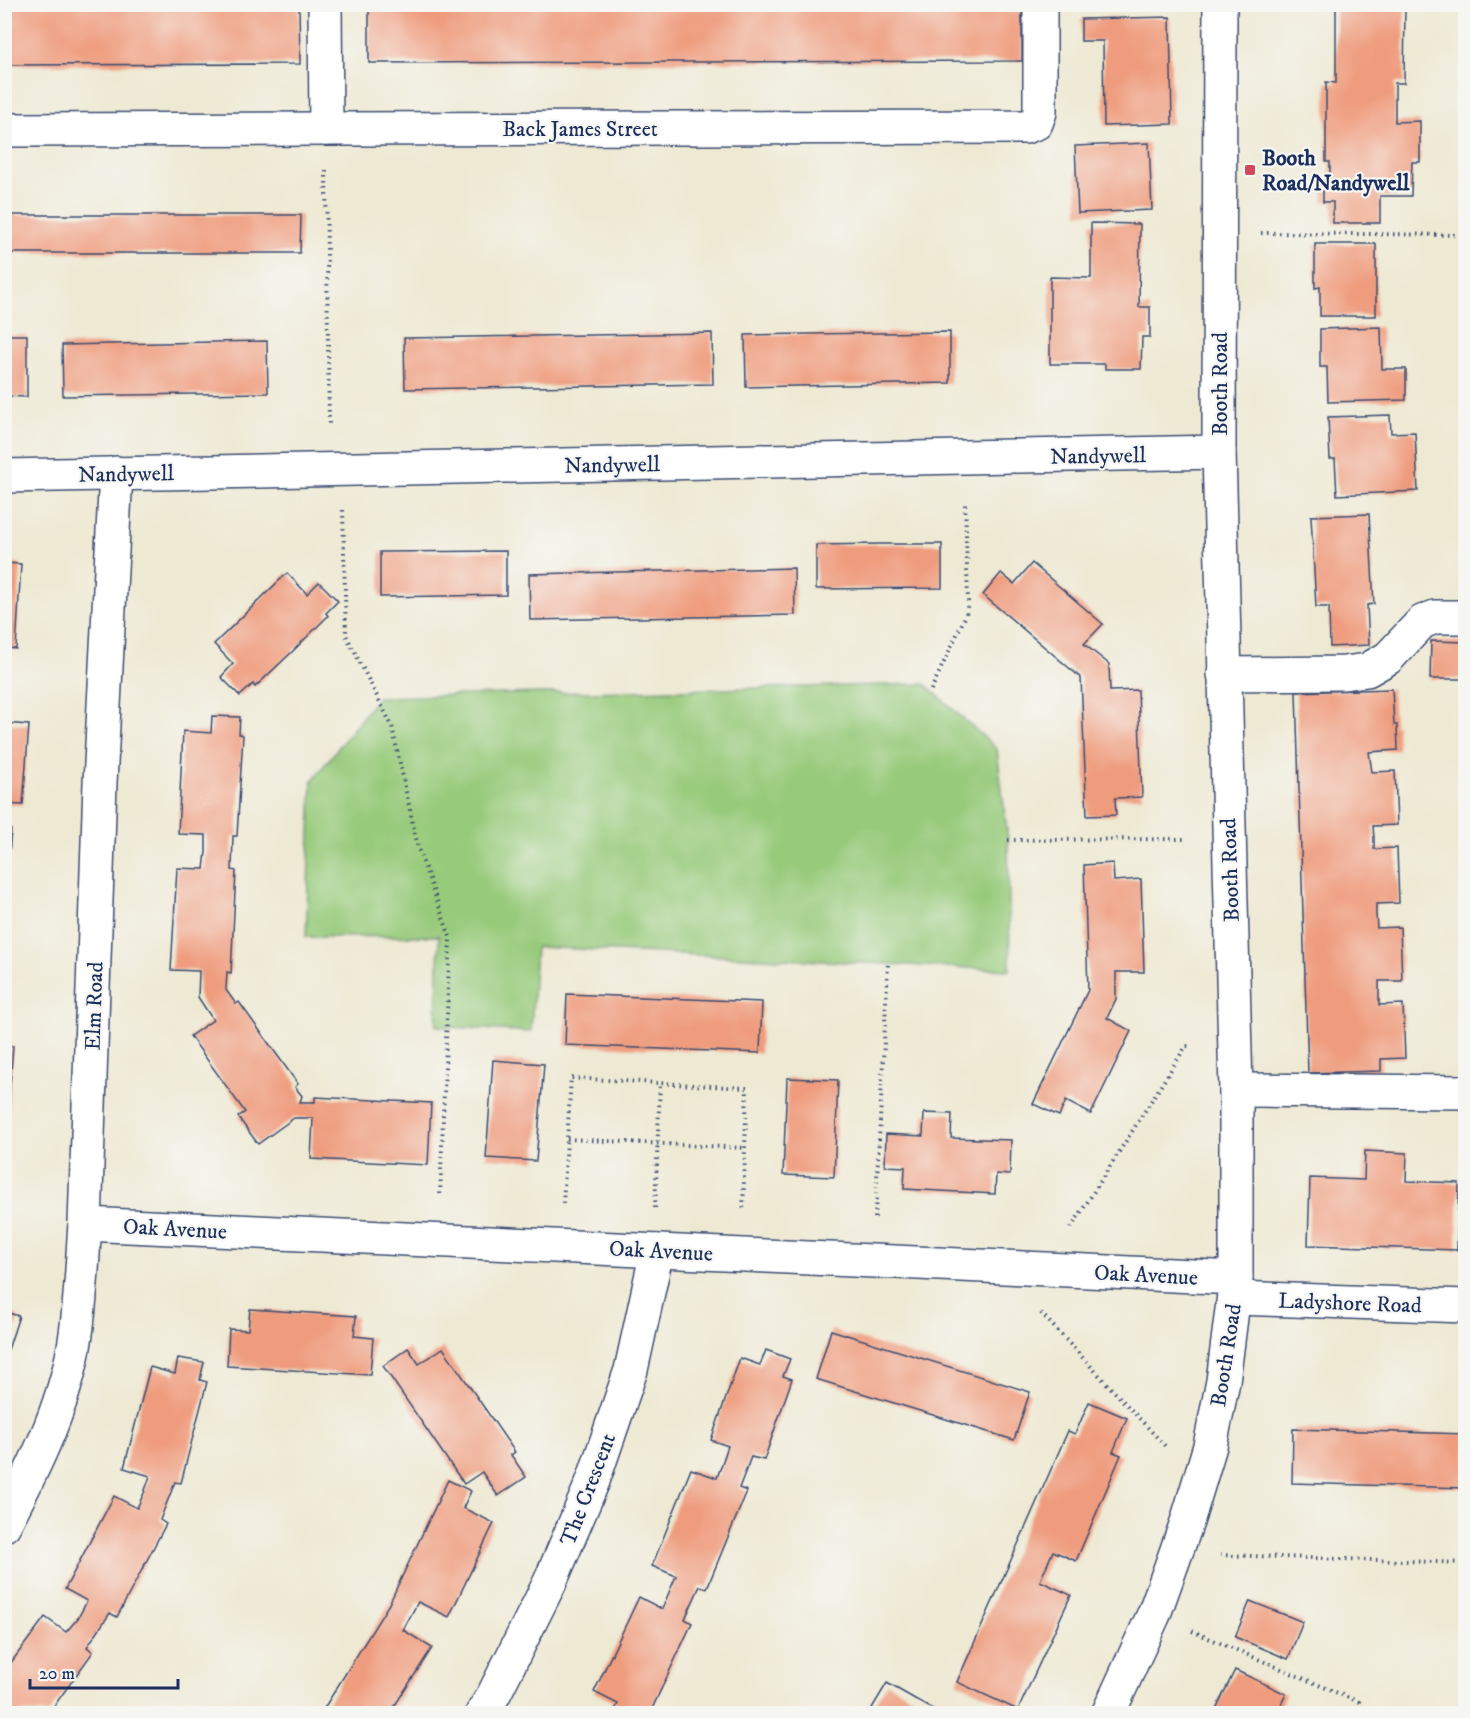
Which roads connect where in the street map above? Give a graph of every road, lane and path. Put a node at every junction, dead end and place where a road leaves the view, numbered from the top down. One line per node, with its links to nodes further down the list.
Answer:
1 (325, 4): 4 (street)
2 (1040, 4): 4 (street, Back James Street)
3 (1220, 4): 6 (street, Booth Road)
4 (326, 129): 5 (street, Back James Street); 10 (path)
5 (4, 130)
6 (1219, 233): 7 (path); 8 (street, Booth Road)
7 (1466, 235)
8 (1219, 452): 9 (street, Nandywell); 14 (street, Booth Road)
9 (964, 457): 10 (street, Nandywell); 15 (path)
10 (336, 469): 11 (street, Nandywell); 27 (path)
11 (116, 474): 12 (street, Nandywell); 26 (street, Elm Road)
12 (4, 476)
13 (1466, 617): 14 (street)
14 (1224, 674): 16 (street, Booth Road)
15 (931, 690)
16 (1228, 839): 17 (path); 19 (street, Booth Road)
17 (1008, 840)
18 (888, 964): 31 (path)
19 (1234, 1044): 21 (street, Booth Road); 33 (path)
20 (660, 1083): 23 (path); 24 (path); 25 (path)
21 (1236, 1090): 22 (street); 34 (street, Booth Road)
22 (1466, 1092)
23 (567, 1139): 24 (path); 28 (path)
24 (658, 1143): 25 (path); 29 (path)
25 (745, 1148): 30 (path)
26 (85, 1224): 27 (street, Oak Avenue); 37 (street, Elm Road)
27 (438, 1240): 28 (street, Oak Avenue)
28 (561, 1246): 29 (street, Oak Avenue)
29 (655, 1250): 30 (street, Oak Avenue); 41 (street, The Crescent)
30 (742, 1254): 31 (street, Oak Avenue)
31 (873, 1260): 32 (street, Oak Avenue)
32 (998, 1267): 33 (street, Oak Avenue); 36 (path)
33 (1044, 1269): 34 (street, Oak Avenue)
34 (1236, 1288): 35 (street, Ladyshore Road); 36 (street, Booth Road)
35 (1466, 1306)
36 (1199, 1482): 38 (street, Booth Road)
37 (4, 1525)
38 (1175, 1554): 39 (path); 40 (street, Booth Road)
39 (1466, 1563)
40 (1154, 1614): 42 (street, Booth Road); 43 (path)
41 (482, 1713)
42 (1108, 1713)
43 (1354, 1713)

